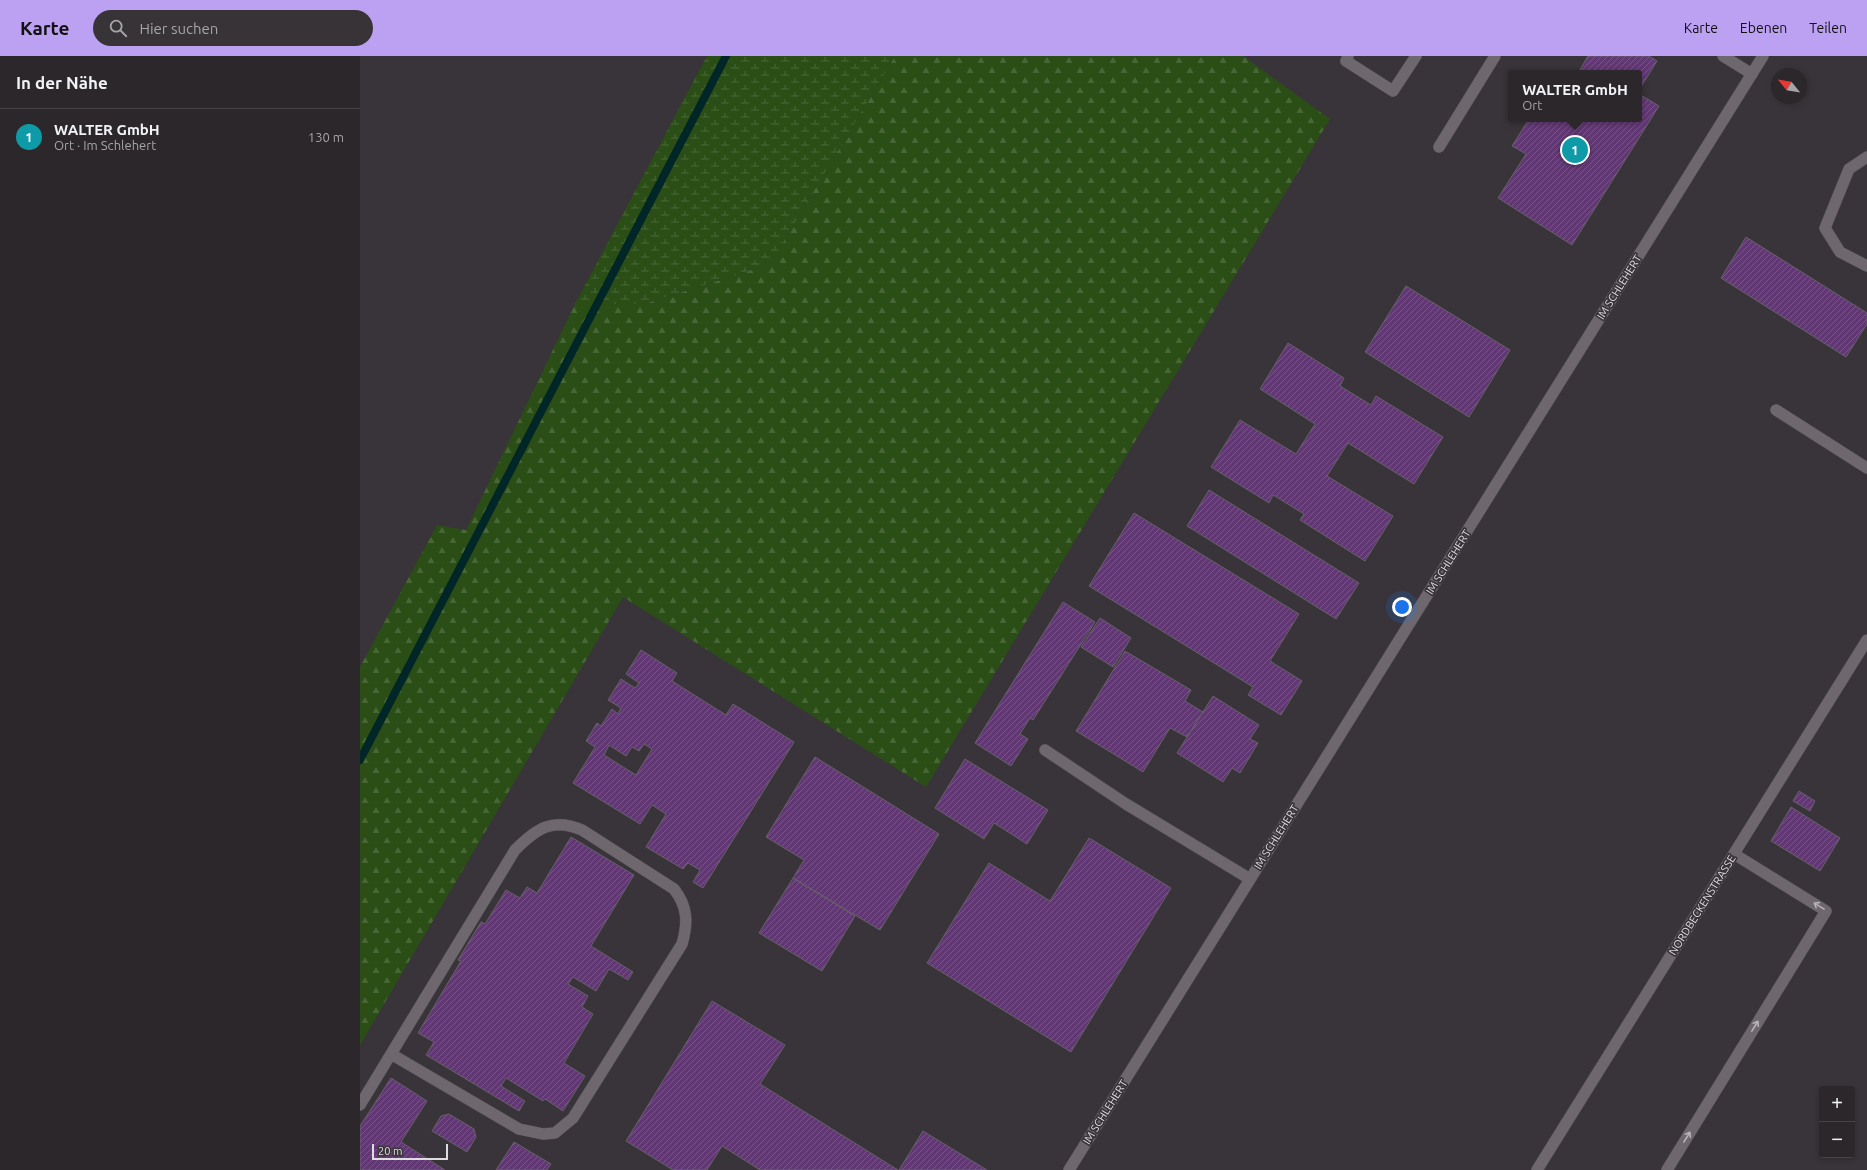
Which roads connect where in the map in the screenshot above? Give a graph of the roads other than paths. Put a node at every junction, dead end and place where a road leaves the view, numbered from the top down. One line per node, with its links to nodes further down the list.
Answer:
1 (1348, 56): 2 (street)
2 (1416, 56)
3 (1495, 56): 7 (street)
4 (1723, 56): 6 (street)
5 (1763, 56): 6 (street, IM SCHLEHERT)
6 (1752, 74): 15 (street, IM SCHLEHERT)
7 (1439, 147)
8 (1867, 158): 9 (street)
9 (1867, 266)
10 (1776, 410): 11 (street)
11 (1867, 468)
12 (1867, 640): 14 (street, NORDBECKENSTRASSE)
13 (1045, 750): 15 (street)
14 (1734, 854): 19 (street, NORDBECKENSTRASSE); 20 (street, one-way to 14)
15 (1250, 880): 18 (street, IM SCHLEHERT)
16 (391, 1054): 16 (street); 17 (street)
17 (360, 1105)
18 (1069, 1170)
19 (1537, 1170)
20 (1667, 1170)

